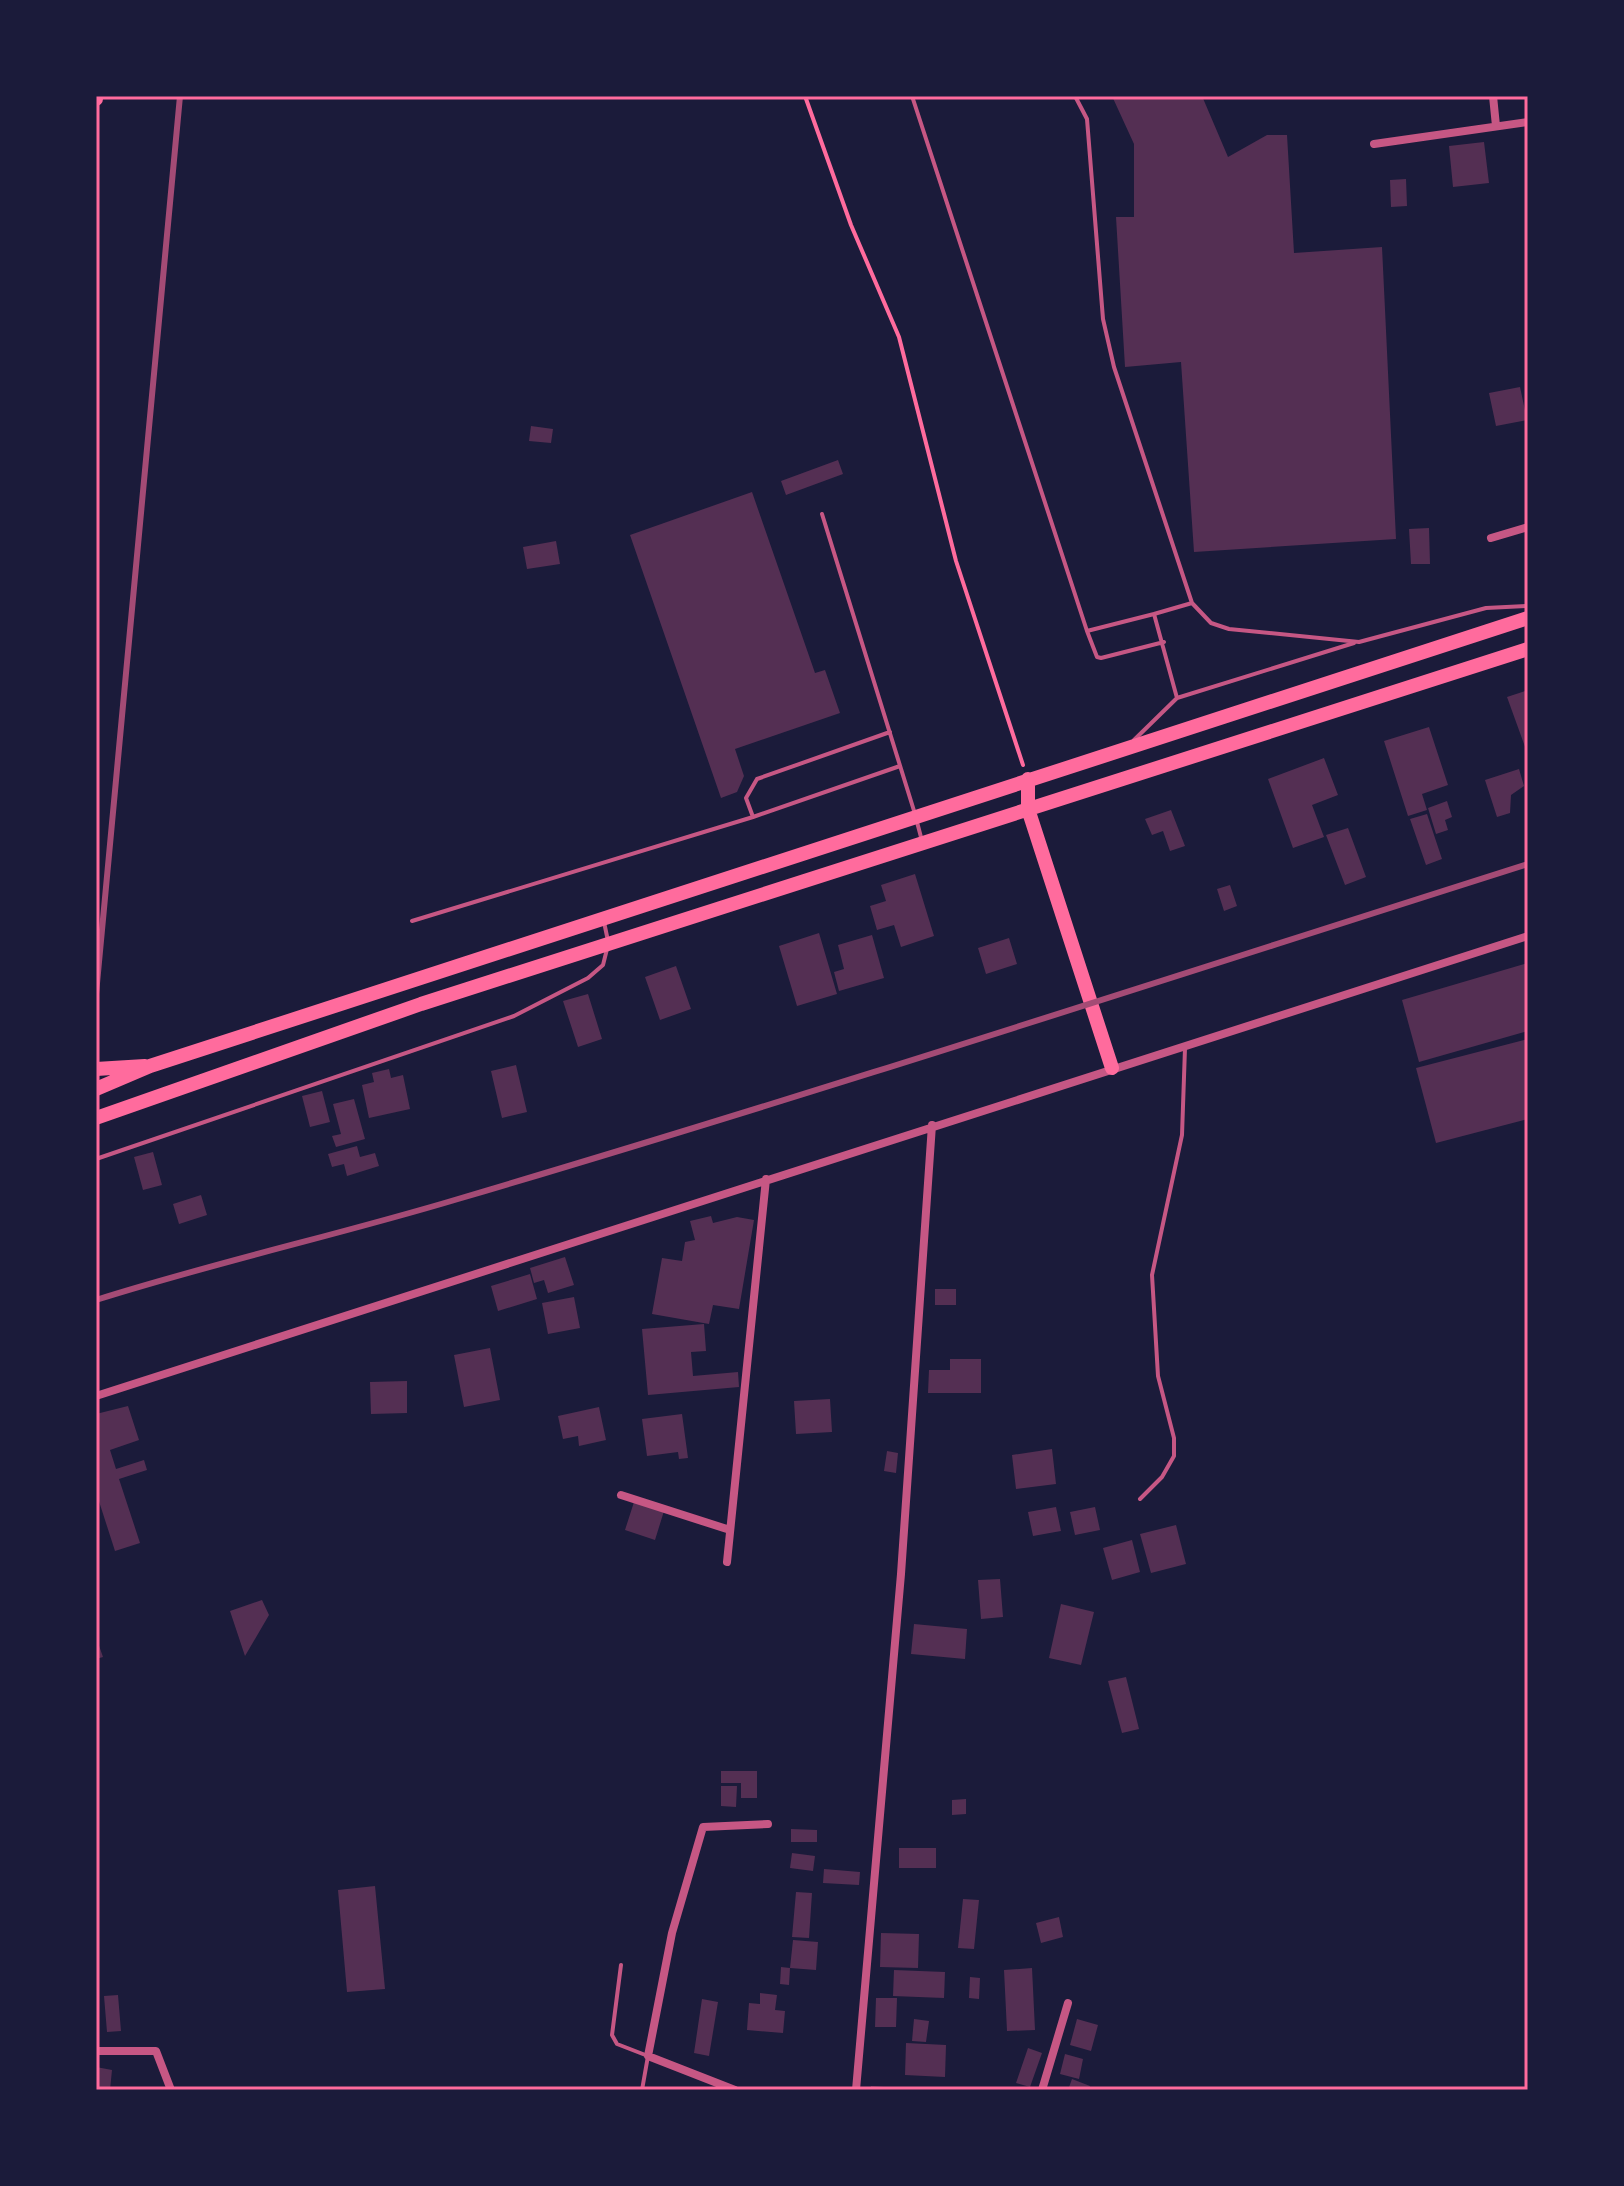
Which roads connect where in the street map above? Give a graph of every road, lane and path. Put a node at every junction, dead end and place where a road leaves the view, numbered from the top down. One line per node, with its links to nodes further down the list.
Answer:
1 (805, 96): 23 (path)
2 (912, 96): 15 (lane)
3 (1075, 96): 11 (lane)
4 (1493, 96): 6 (street)
5 (1528, 122): 6 (street)
6 (1496, 126): 7 (street)
7 (1374, 144)
8 (822, 514): 20 (lane)
9 (1528, 527): 10 (street)
10 (1491, 538)
11 (1192, 603): 13 (lane); 17 (lane)
12 (1528, 606): 17 (lane)
13 (1154, 614): 15 (lane); 16 (lane)
14 (1528, 618): 21 (main road)
15 (1087, 631): 16 (lane)
16 (1164, 642): 19 (lane)
17 (1359, 642): 19 (lane)
18 (1528, 649): 24 (main road)
19 (1177, 698): 21 (lane)
20 (890, 732): 22 (lane); 26 (lane)
21 (1127, 747): 23 (main road)
22 (900, 766): 25 (lane); 26 (lane)
23 (1028, 779): 24 (main road); 25 (main road)
24 (1028, 809): 27 (main road); 35 (main road)
25 (915, 815): 27 (lane); 28 (main road)
26 (753, 817): 29 (lane)
27 (923, 843): 31 (main road)
28 (603, 920): 31 (lane); 33 (main road)
29 (412, 921)
30 (1528, 936): 32 (street)
31 (609, 943): 37 (main road); 39 (lane)
32 (1185, 1045): 35 (street); 43 (lane)
33 (150, 1066): 34 (main road); 36 (main road)
34 (100, 1068)
35 (1112, 1068): 38 (street)
36 (103, 1086)
37 (96, 1118)
38 (932, 1125): 40 (street); 54 (street)
39 (96, 1159)
40 (766, 1179): 41 (street); 44 (street)
41 (96, 1396)
42 (621, 1495): 44 (street)
43 (1140, 1499)
44 (730, 1530): 45 (street)
45 (727, 1562)
46 (768, 1824): 50 (street)
47 (621, 1965): 50 (lane)
48 (1068, 2003): 55 (street)
49 (96, 2051): 51 (street)
50 (648, 2056): 52 (lane); 53 (street)
51 (171, 2090)
52 (642, 2090)
53 (735, 2090)
54 (856, 2090)
55 (1042, 2090)

